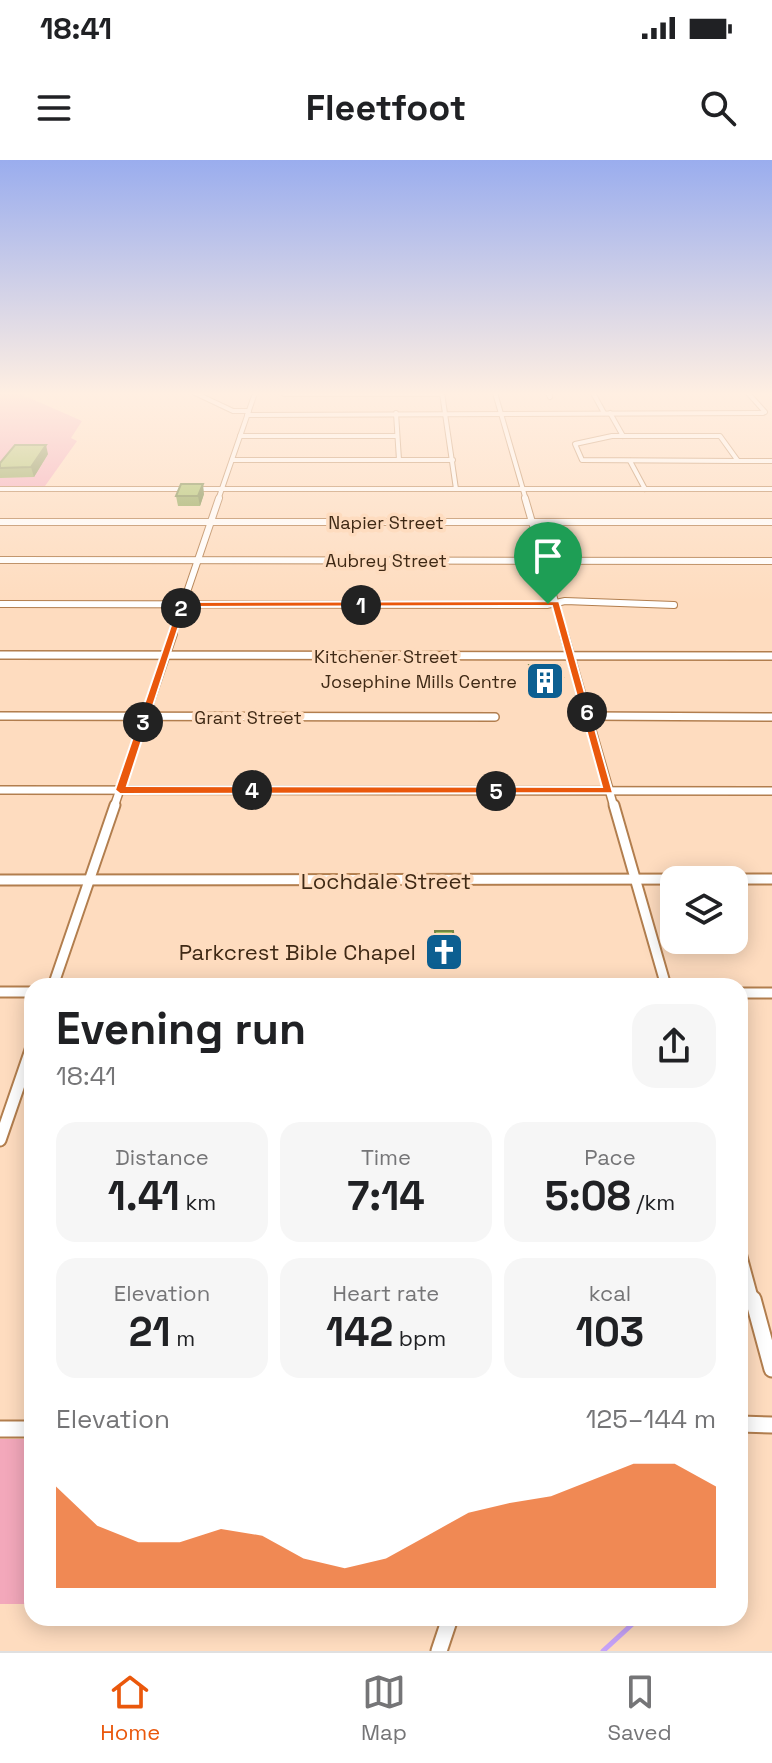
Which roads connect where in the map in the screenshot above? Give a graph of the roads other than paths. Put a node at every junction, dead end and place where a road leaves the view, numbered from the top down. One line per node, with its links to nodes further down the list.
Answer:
1 (231, 463): 6 (street)
2 (453, 463): 7 (street)
3 (515, 463): 8 (street)
4 (631, 463): 9 (street)
5 (0, 489): 6 (street)
6 (222, 489): 7 (street); 12 (street)
7 (456, 489): 8 (street)
8 (523, 489): 9 (street); 13 (street)
9 (645, 489): 10 (street)
10 (772, 489)
11 (0, 522): 12 (street, Napier Street)
12 (210, 522): 13 (street, Napier Street); 16 (street)
13 (533, 522): 14 (street, Napier Street); 17 (street)
14 (772, 522)
15 (0, 560): 16 (street, Aubrey Street)
16 (197, 560): 17 (street, Aubrey Street); 21 (street)
17 (544, 561): 18 (street, Aubrey Street); 19 (street)
18 (772, 561)
19 (556, 603): 21 (street); 22 (street); 25 (street)
20 (0, 604): 21 (street)
21 (182, 604): 24 (street)
22 (674, 605)
23 (0, 655): 24 (street, Kitchener Street)
24 (166, 656): 25 (street, Kitchener Street); 28 (street)
25 (571, 656): 26 (street, Kitchener Street); 29 (street)
26 (772, 656)
27 (0, 716): 28 (street, Grant Street)
28 (145, 716): 30 (street, Grant Street); 33 (street)
29 (588, 716): 31 (street); 34 (street)
30 (495, 717)
31 (772, 717)
32 (0, 790): 33 (street)
33 (120, 790): 34 (street); 39 (street)
34 (609, 791): 35 (street); 36 (street)
35 (772, 791)
36 (635, 879): 37 (street, Lochdale Street); 39 (street, Lochdale Street); 41 (street)
37 (772, 879)
38 (0, 880): 39 (street, Lochdale Street)
39 (88, 880): 40 (street)
40 (56, 978)
41 (664, 978)
42 (0, 992): 43 (street)
43 (24, 992)
44 (748, 993): 45 (street)
45 (772, 993)
46 (24, 1070): 47 (street)
47 (0, 1138)
48 (748, 1282): 49 (street)
49 (772, 1369)
50 (748, 1424): 51 (street)
51 (772, 1425)
52 (0, 1429): 53 (street)
53 (24, 1429)
54 (447, 1626): 55 (street)
55 (439, 1651)

